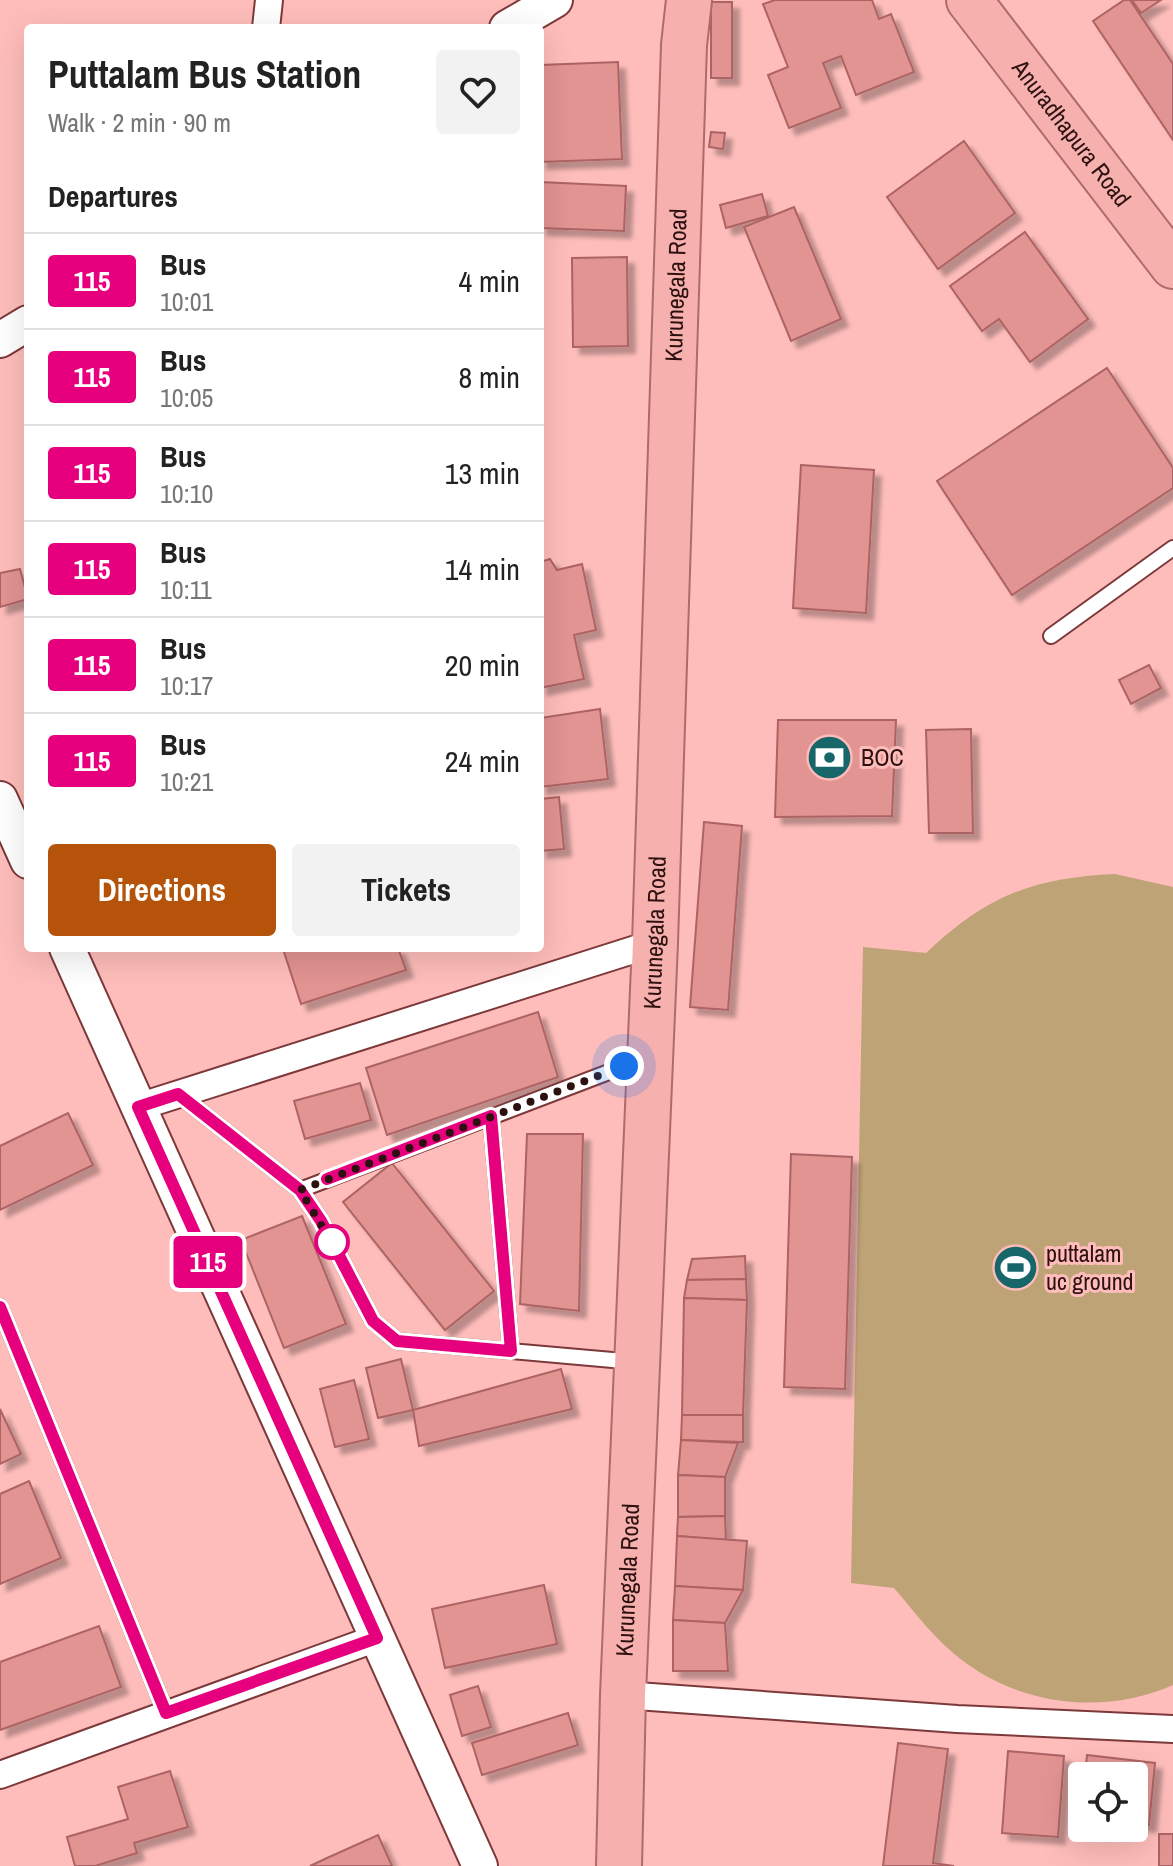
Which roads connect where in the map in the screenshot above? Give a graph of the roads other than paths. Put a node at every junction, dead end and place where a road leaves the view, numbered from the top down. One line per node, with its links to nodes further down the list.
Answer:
1 (269, 0): 5 (street)
2 (555, 0): 6 (street)
3 (689, 0): 14 (highway, Kurunegala Road)
4 (969, 0): 7 (highway, Anuradhapura Road)
5 (266, 24)
6 (514, 24)
7 (1173, 266)
8 (24, 325): 9 (street)
9 (0, 340)
10 (1173, 548): 11 (lane)
11 (1051, 636)
12 (0, 799): 13 (street)
13 (24, 852)
14 (655, 943): 16 (highway, Kurunegala Road); 17 (street)
15 (69, 952): 18 (street)
16 (650, 1056): 19 (lane); 23 (highway, Kurunegala Road)
17 (178, 1094): 18 (street); 20 (lane)
18 (138, 1107): 24 (street)
19 (491, 1116): 20 (lane); 22 (lane)
20 (300, 1190): 22 (lane)
21 (0, 1307): 26 (lane)
22 (511, 1351): 23 (lane)
23 (637, 1362): 25 (highway, Kurunegala Road)
24 (377, 1638): 26 (street); 29 (street)
25 (623, 1695): 27 (street); 30 (highway, Kurunegala Road)
26 (166, 1713): 28 (street)
27 (1173, 1729)
28 (0, 1775)
29 (480, 1866)
30 (619, 1866)

